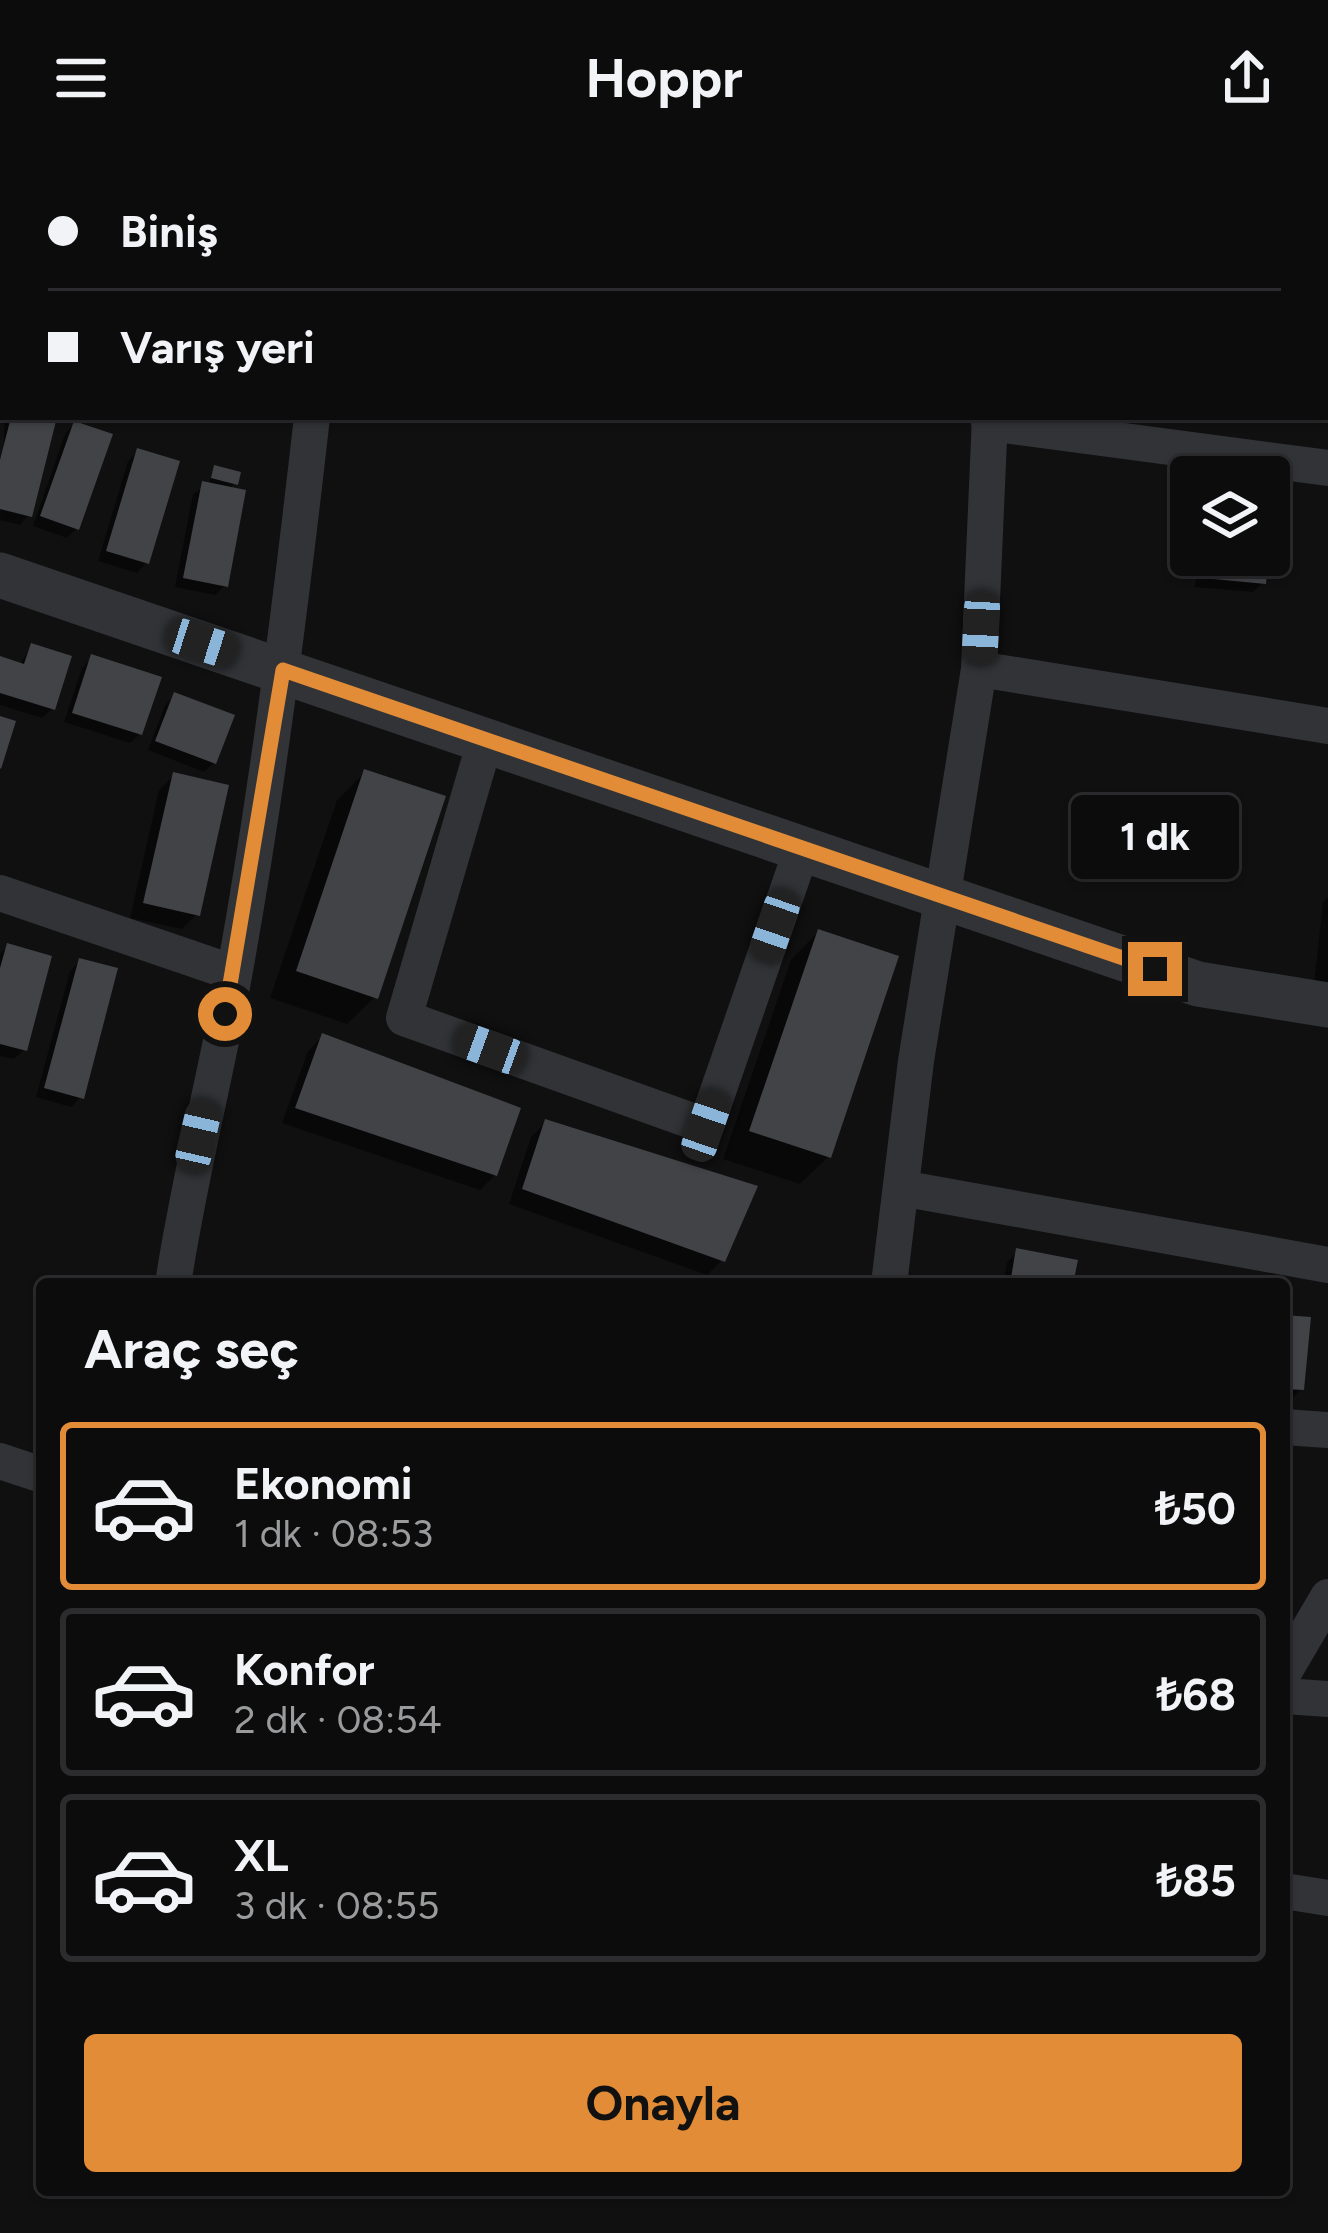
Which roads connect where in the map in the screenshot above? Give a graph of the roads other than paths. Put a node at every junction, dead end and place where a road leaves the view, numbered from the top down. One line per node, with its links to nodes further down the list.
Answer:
1 (312, 420): 5 (street)
2 (990, 420): 3 (street); 6 (street)
3 (1328, 468)
4 (0, 575): 5 (street)
5 (283, 670): 8 (street); 12 (street)
6 (979, 670): 7 (street); 11 (street)
7 (1328, 725)
8 (486, 738): 9 (street); 9 (street)
9 (802, 846): 11 (street)
10 (0, 893): 12 (street)
11 (941, 893): 13 (street); 14 (street)
12 (234, 974): 16 (street)
13 (1328, 1005)
14 (901, 1188): 15 (street); 17 (street)
15 (1328, 1265)
16 (174, 1278)
17 (891, 1278)
18 (1290, 1427): 19 (street)
19 (1328, 1430)
20 (0, 1461): 21 (street)
21 (36, 1473)
22 (1328, 1597): 23 (street)
23 (1290, 1662)
24 (1290, 1697): 25 (street)
25 (1328, 1700)
26 (1290, 1892): 27 (street)
27 (1328, 1898)

